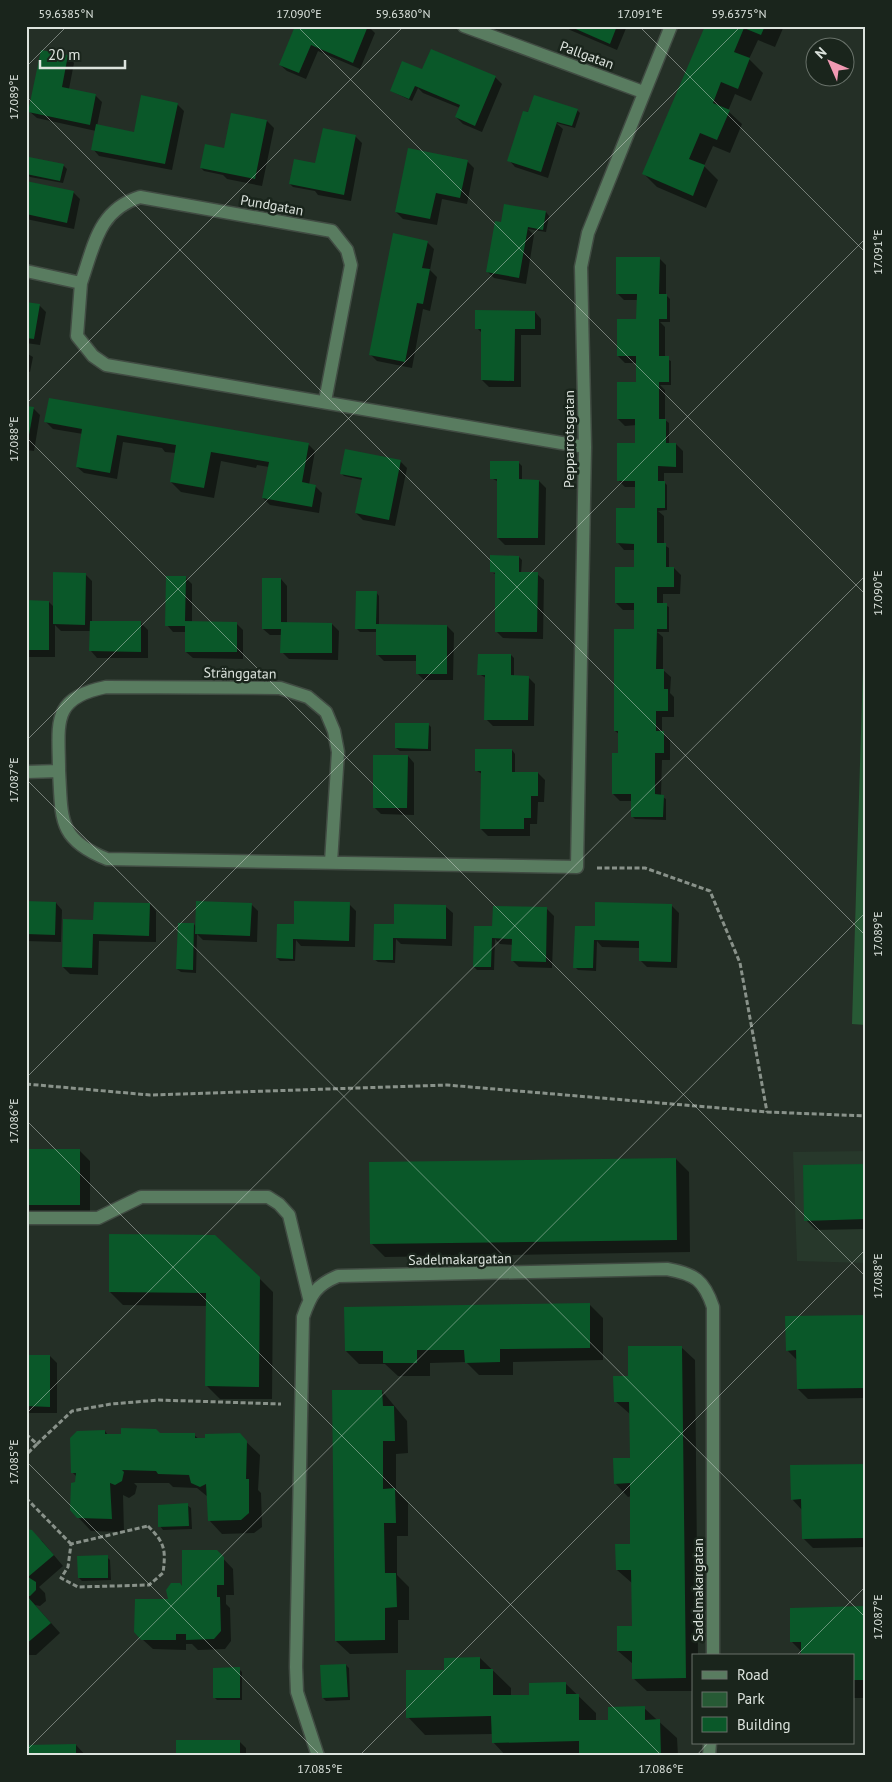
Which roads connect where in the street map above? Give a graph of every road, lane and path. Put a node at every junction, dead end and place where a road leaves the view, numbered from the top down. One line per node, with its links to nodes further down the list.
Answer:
1 (464, 26): 3 (street, Pallgatan)
2 (671, 26): 3 (street, Pepparrotsgatan)
3 (644, 92): 7 (street, Pepparrotsgatan)
4 (26, 271): 5 (street)
5 (81, 282): 6 (street, Pundgatan); 6 (street, Pundgatan)
6 (325, 402): 7 (street, Pundgatan)
7 (585, 448): 11 (street, Pepparrotsgatan)
8 (60, 771): 9 (street); 10 (street, Stränggatan); 10 (street, Stränggatan)
9 (26, 772)
10 (331, 862): 11 (street, Stränggatan)
11 (577, 867): 13 (path)
12 (26, 1084): 13 (path)
13 (767, 1112): 14 (path)
14 (866, 1116)
15 (26, 1218): 16 (street)
16 (309, 1298): 17 (street); 23 (street, Sadelmakargatan)
17 (302, 1405): 19 (path); 24 (street)
18 (26, 1434): 19 (path)
19 (37, 1444): 20 (path)
20 (26, 1455)
21 (26, 1498): 22 (path)
22 (71, 1544): 22 (path)
23 (713, 1654)
24 (318, 1756)

